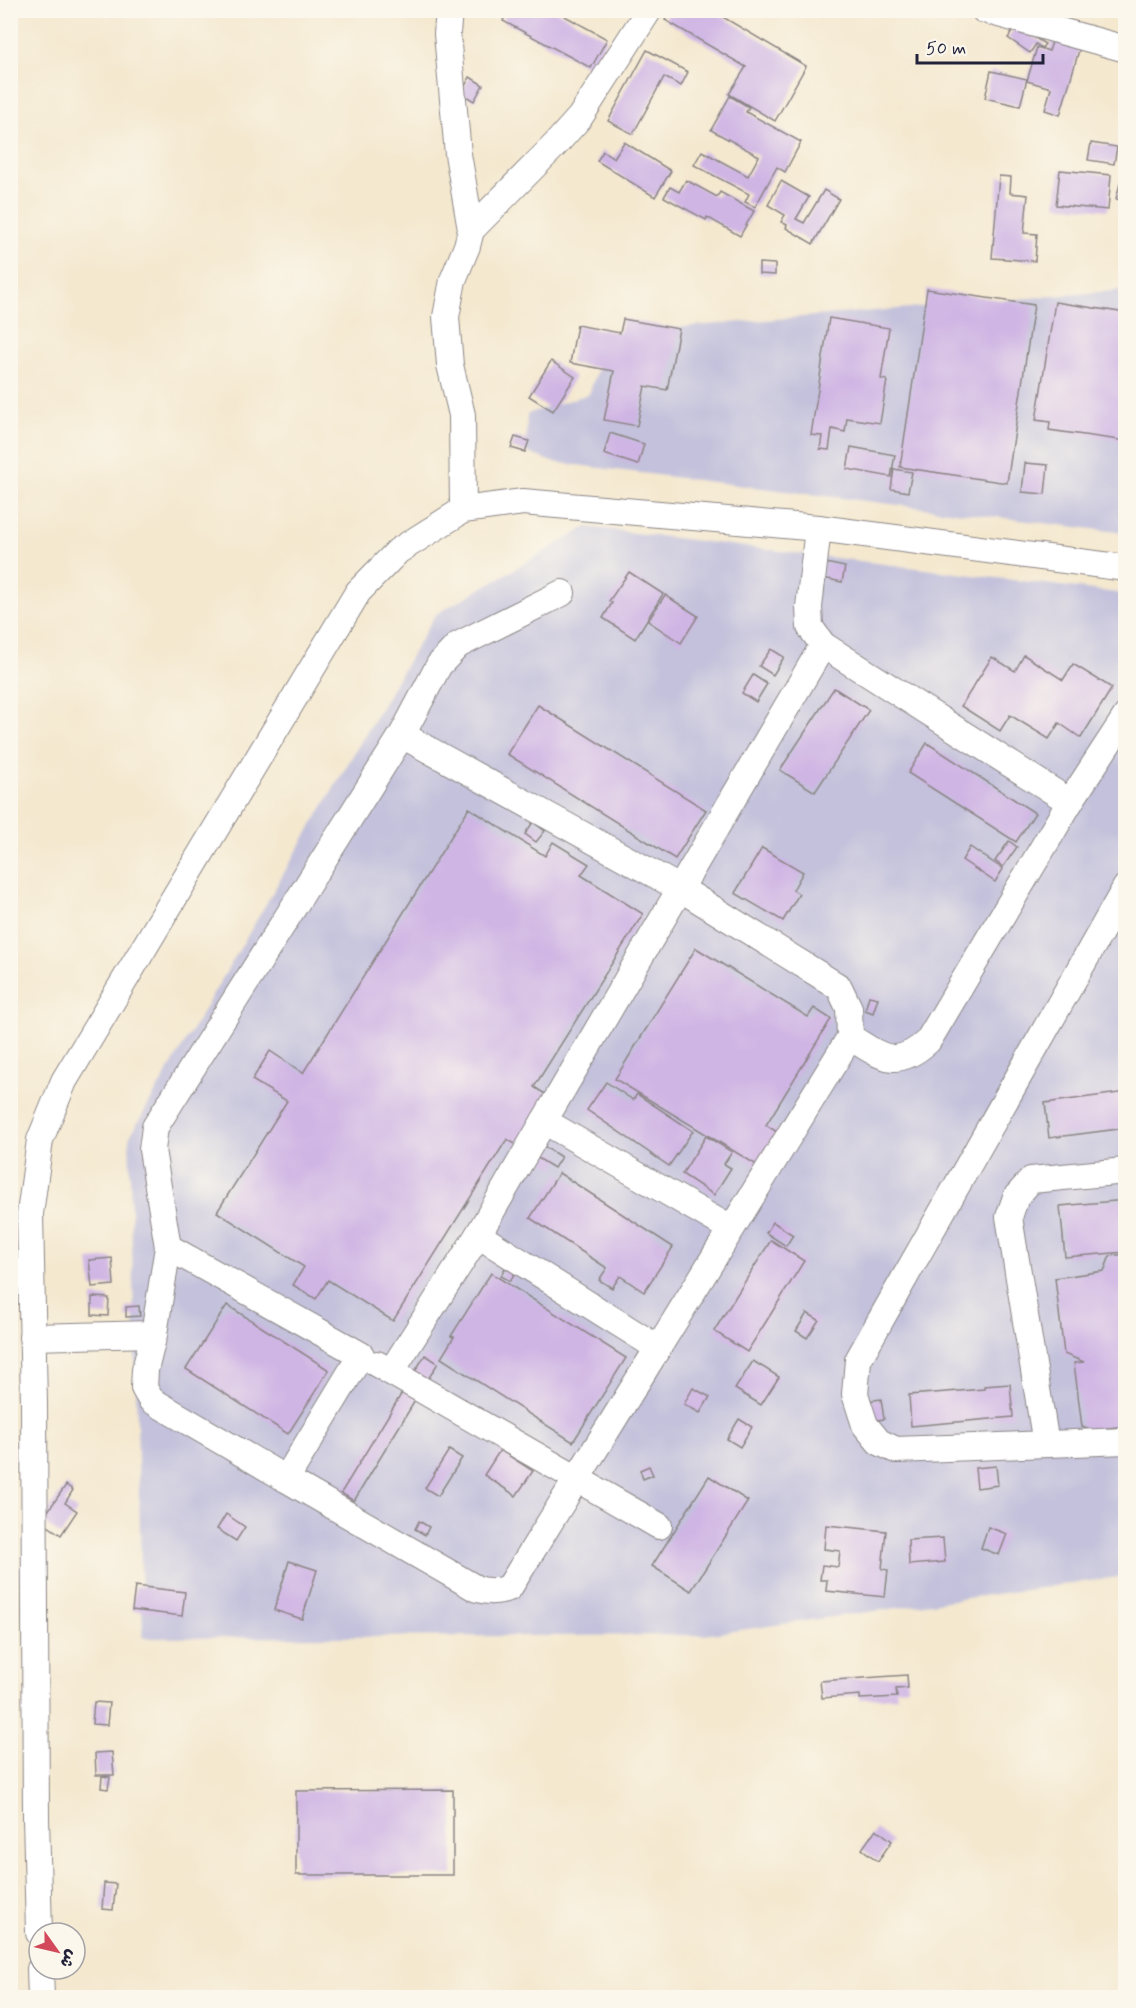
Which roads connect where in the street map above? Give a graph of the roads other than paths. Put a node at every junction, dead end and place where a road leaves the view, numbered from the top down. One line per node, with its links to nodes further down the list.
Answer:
1 (448, 10): 5 (street)
2 (649, 10): 5 (street)
3 (995, 12): 4 (street)
4 (1125, 49)
5 (471, 230): 6 (street)
6 (464, 510): 7 (street); 23 (street)
7 (818, 528): 8 (street); 10 (street)
8 (1125, 568)
9 (562, 593): 12 (street)
10 (823, 645): 13 (street); 15 (street)
11 (1125, 716): 13 (street)
12 (402, 735): 15 (street); 21 (street)
13 (1070, 802): 16 (street)
14 (1125, 887): 28 (street)
15 (681, 889): 16 (street); 17 (street)
16 (850, 1037): 19 (street)
17 (544, 1121): 19 (street); 20 (street)
18 (1125, 1171): 28 (street)
19 (731, 1229): 24 (street)
20 (478, 1235): 24 (street); 26 (street)
21 (168, 1247): 22 (street); 25 (street)
22 (154, 1334): 23 (street); 29 (street)
23 (32, 1337): 32 (street)
24 (658, 1348): 30 (street)
25 (361, 1355): 26 (street); 29 (street)
26 (391, 1372): 30 (street)
27 (1125, 1441): 28 (street)
28 (1046, 1444)
29 (286, 1479): 30 (street)
30 (578, 1479): 31 (street)
31 (659, 1526)
32 (39, 1921)
33 (40, 1981): 34 (street)
34 (41, 1998)

